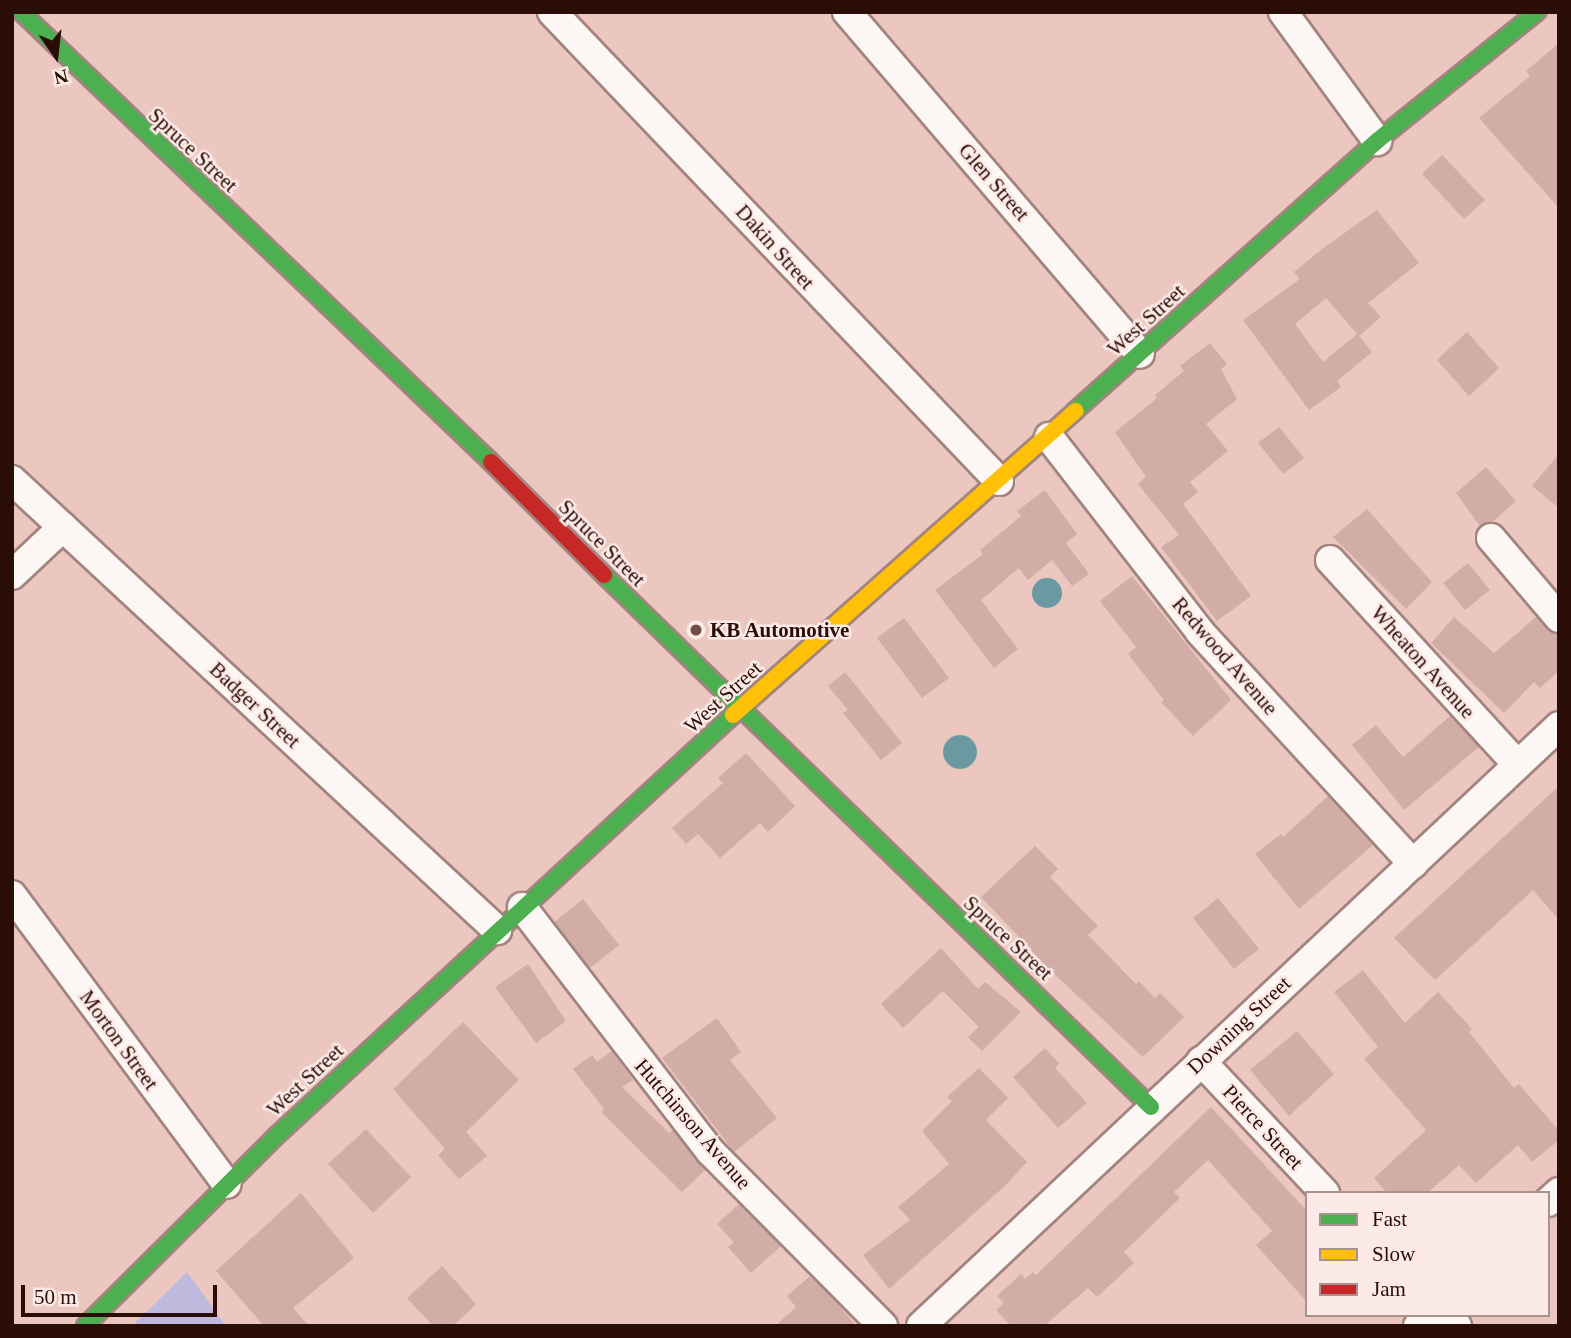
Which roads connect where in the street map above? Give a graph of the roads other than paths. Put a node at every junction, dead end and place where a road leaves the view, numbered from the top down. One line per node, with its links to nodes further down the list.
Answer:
1 (21, 12): 16 (street, Spruce Street)
2 (552, 12): 10 (street, Dakin Street)
3 (847, 12): 7 (street, Glen Street)
4 (1283, 12): 6 (street)
5 (1537, 12): 6 (street, West Street)
6 (1377, 141): 7 (street, West Street)
7 (1140, 354): 8 (street, West Street)
8 (1049, 437): 10 (street, West Street); 19 (street, Redwood Avenue)
9 (12, 480): 11 (street, Badger Street)
10 (999, 481): 16 (street, West Street)
11 (64, 527): 14 (street); 22 (street, Badger Street)
12 (1491, 538): 15 (street)
13 (1330, 560): 18 (street, Wheaton Avenue)
14 (12, 575)
15 (1559, 618)
16 (739, 709): 21 (street, West Street); 24 (street, Spruce Street)
17 (1559, 726): 18 (street, Downing Street)
18 (1517, 764): 19 (street, Downing Street)
19 (1413, 864): 23 (street, Downing Street)
20 (12, 895): 25 (street, Morton Street)
21 (522, 907): 22 (street, West Street); 28 (street, Hutchinson Avenue)
22 (497, 930): 25 (street, West Street)
23 (1201, 1061): 24 (street, Downing Street); 26 (street, Pierce Street)
24 (1151, 1107): 29 (street, Downing Street)
25 (227, 1184): 27 (street, West Street)
26 (1323, 1191)
27 (85, 1326)
28 (883, 1326)
29 (921, 1326)

